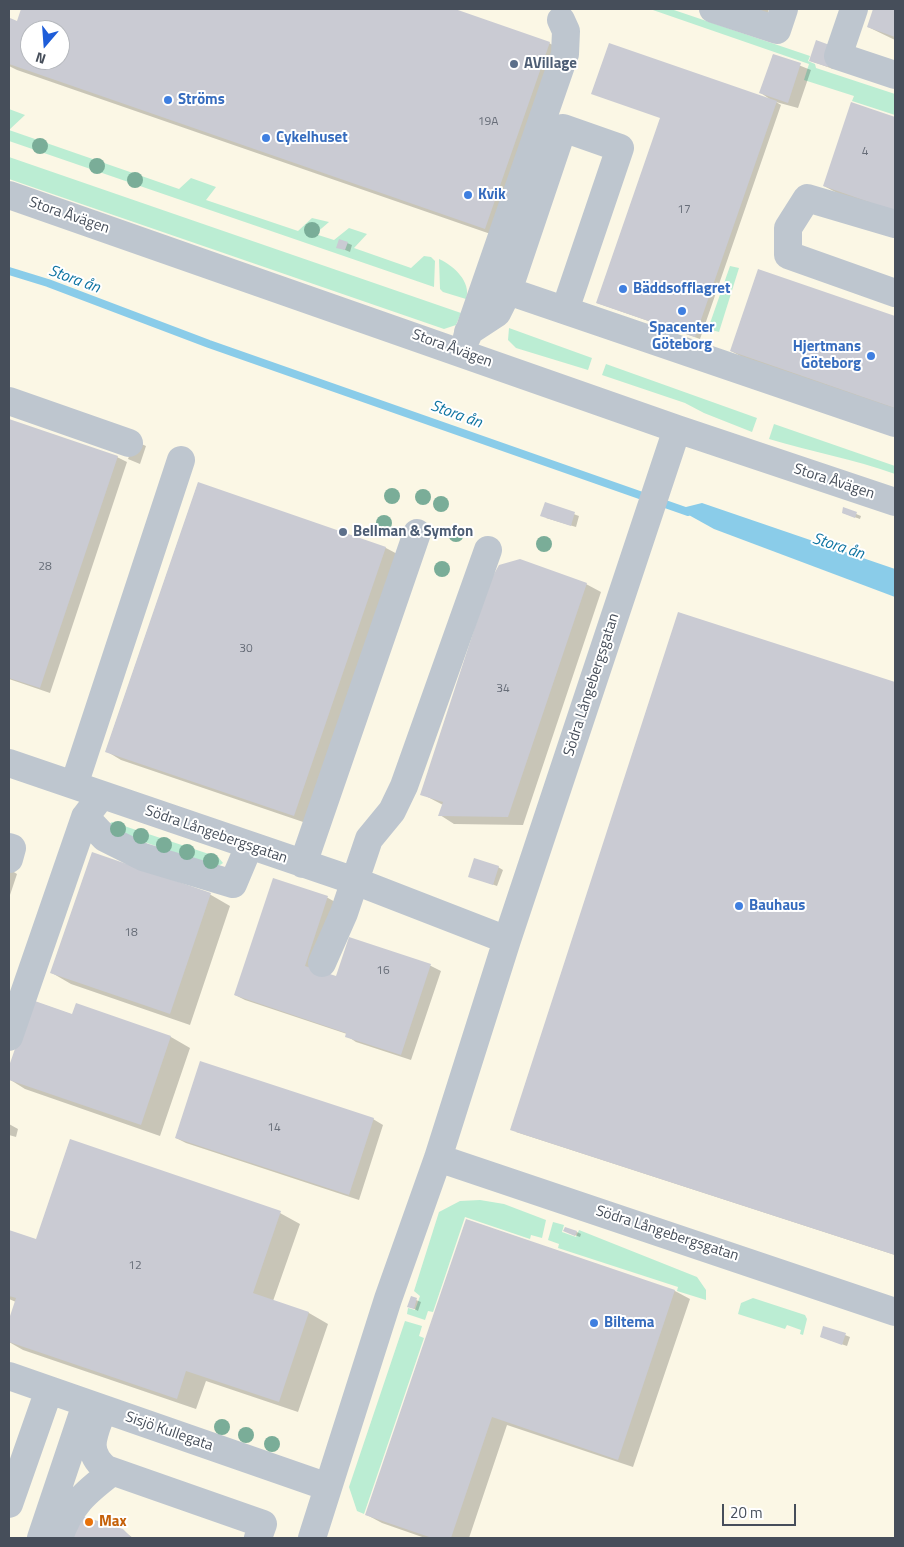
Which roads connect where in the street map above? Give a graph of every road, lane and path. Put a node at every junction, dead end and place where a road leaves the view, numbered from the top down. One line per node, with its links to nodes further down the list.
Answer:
1 (713, 9): 2 (street)
2 (784, 9)
3 (854, 9): 5 (street)
4 (561, 20): 11 (street)
5 (895, 75)
6 (9, 195): 11 (street, Stora Åvägen)
7 (895, 224): 9 (street)
8 (508, 291): 10 (street); 10 (street); 11 (street)
9 (895, 293)
10 (565, 310): 13 (street)
11 (465, 342): 14 (street, Stora Åvägen)
12 (9, 401): 15 (street)
13 (895, 423)
14 (677, 429): 17 (street, Stora Åvägen); 29 (street, Södra Långebergsgatan)
15 (130, 443)
16 (181, 460): 21 (street)
17 (895, 502)
18 (417, 533): 27 (street)
19 (488, 550): 28 (street)
20 (9, 763): 21 (street, Södra Långebergsgatan)
21 (74, 785): 22 (street, Södra Långebergsgatan)
22 (100, 796): 23 (street); 24 (street, Södra Långebergsgatan)
23 (85, 818): 24 (street); 31 (street)
24 (249, 846): 27 (street, Södra Långebergsgatan)
25 (9, 847): 26 (street)
26 (9, 859)
27 (303, 864): 28 (street, Södra Långebergsgatan)
28 (355, 882): 29 (street, Södra Långebergsgatan); 30 (street)
29 (507, 940): 32 (street, Södra Långebergsgatan)
30 (322, 963)
31 (9, 1037)
32 (438, 1158): 33 (street, Södra Långebergsgatan); 39 (street, Södra Långebergsgatan)
33 (895, 1312)
34 (9, 1376): 35 (street, Sisjö Kullegata)
35 (49, 1390): 36 (street, Sisjö Kullegata); 37 (street)
36 (95, 1406): 38 (street); 39 (street, Sisjö Kullegata); 41 (street)
37 (19, 1443): 40 (street)
38 (112, 1472): 42 (street); 43 (street)
39 (328, 1488): 44 (street, Södra Långebergsgatan)
40 (9, 1504)
41 (41, 1538)
42 (59, 1538)
43 (258, 1538)
44 (312, 1538)

